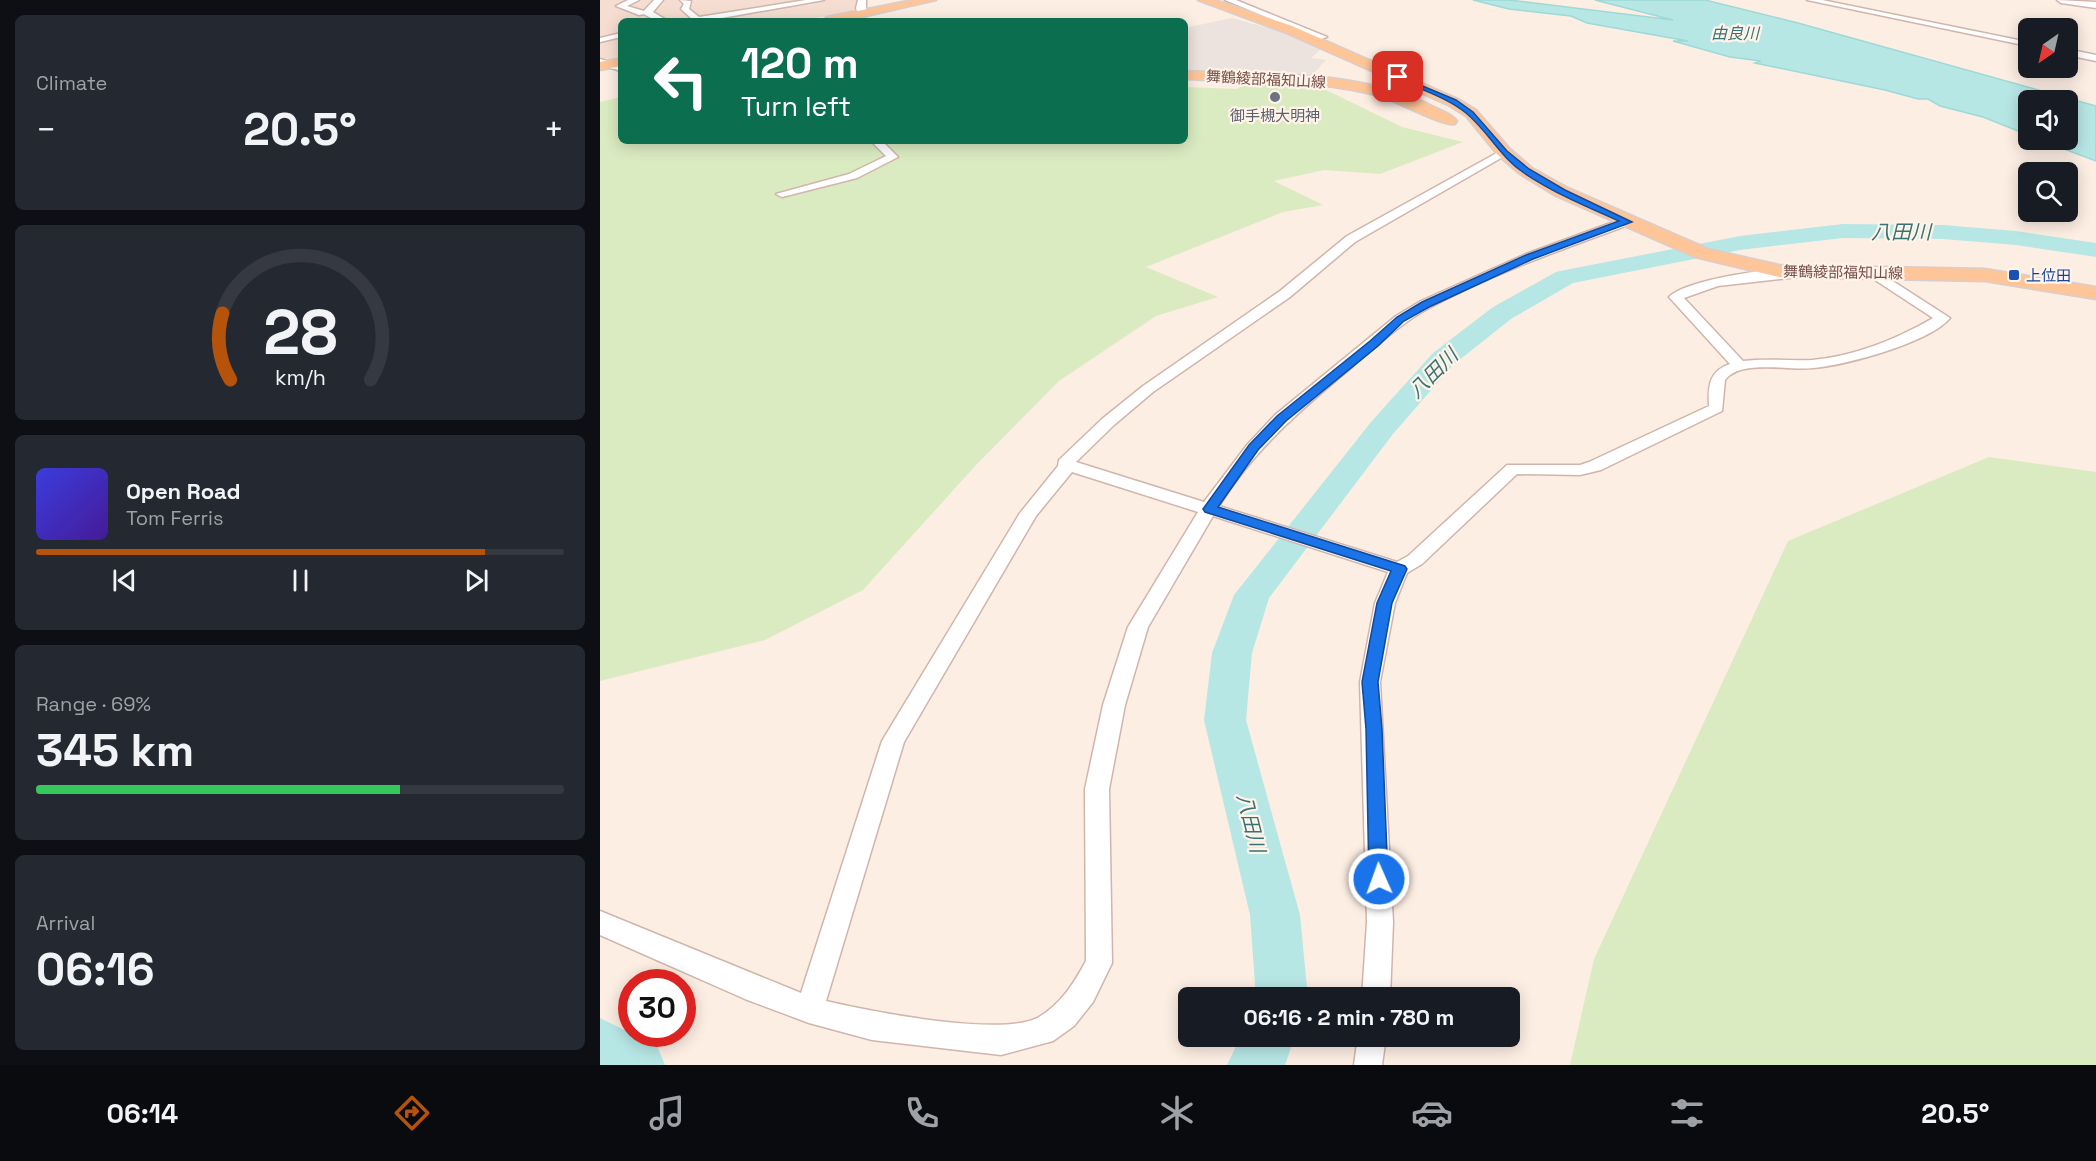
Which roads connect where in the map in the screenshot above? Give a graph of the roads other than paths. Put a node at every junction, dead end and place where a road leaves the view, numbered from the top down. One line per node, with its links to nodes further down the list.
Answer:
1 (635, 0): 15 (street)
2 (659, 0): 15 (street)
3 (684, 0): 17 (street)
4 (798, 0): 13 (street)
5 (820, 0): 13 (street)
6 (862, 0): 20 (street)
7 (930, 0): 20 (main road)
8 (1204, 0): 28 (main road, 舞鶴綾部福知山線)
9 (1229, 0): 22 (street)
10 (1811, 0): 24 (street)
11 (2061, 0): 12 (street)
12 (2096, 5)
13 (782, 6): 14 (street)
14 (754, 11): 18 (street); 19 (street)
15 (647, 13): 16 (street)
16 (657, 18)
17 (693, 18)
18 (708, 18)
19 (762, 18)
20 (863, 18)
21 (618, 36): 23 (street)
22 (1323, 37)
23 (600, 40)
24 (2018, 42)
25 (2078, 54): 26 (street)
26 (2096, 58)
27 (1188, 75): 28 (main road, 舞鶴綾部福知山線)
28 (1482, 127): 30 (main road, 舞鶴綾部福知山線)
29 (879, 144): 31 (street)
30 (1504, 152): 32 (main road, 舞鶴綾部福知山線); 37 (street)
31 (782, 194)
32 (1627, 222): 33 (main road, 舞鶴綾部福知山線); 38 (street)
33 (1800, 273): 34 (main road, 舞鶴綾部福知山線); 36 (street)
34 (1874, 273): 35 (main road, 舞鶴綾部福知山線); 36 (street)
35 (2096, 293)
36 (1739, 365): 39 (street)
37 (1068, 465): 38 (street); 42 (street)
38 (1209, 509): 39 (street); 42 (street)
39 (1400, 569): 41 (street)
40 (600, 923): 42 (street)
41 (1377, 987)
42 (809, 1010)
43 (1370, 1047): 44 (street)
44 (1368, 1065)

